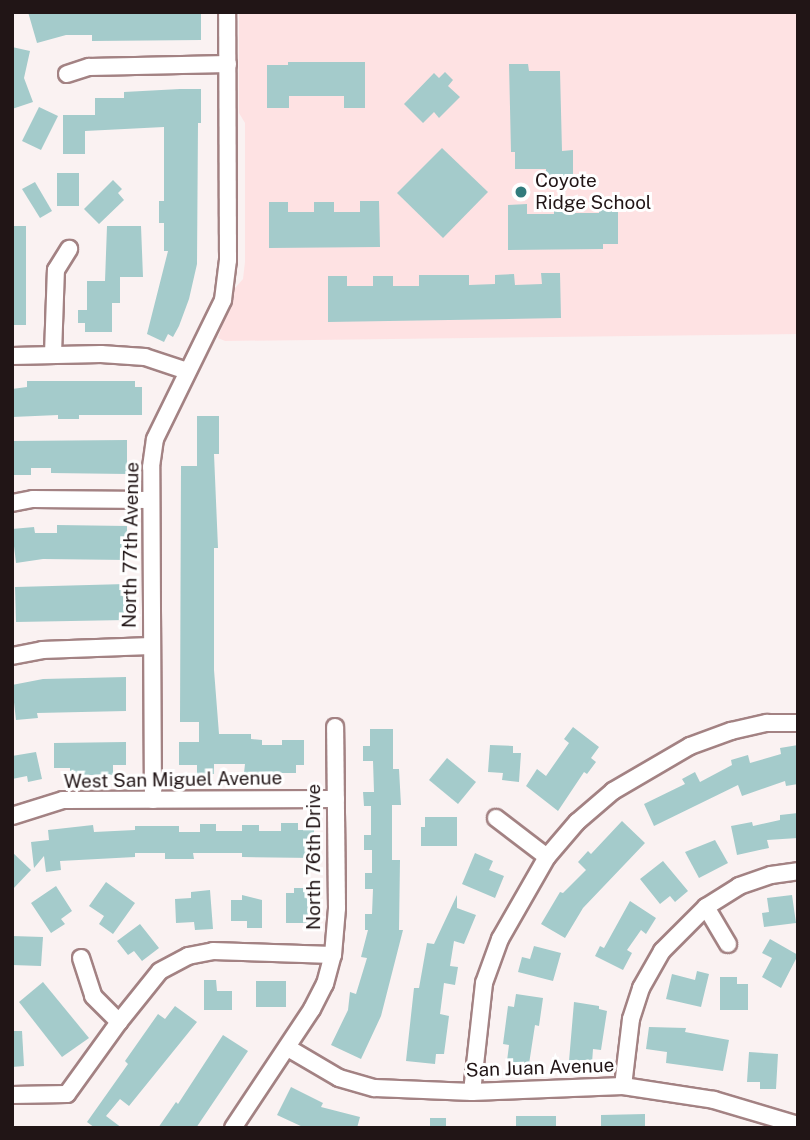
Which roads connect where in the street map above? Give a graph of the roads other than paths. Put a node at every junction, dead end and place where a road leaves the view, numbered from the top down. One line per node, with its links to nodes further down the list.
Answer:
1 (227, 12): 2 (street, North 77th Avenue)
2 (228, 64): 3 (street); 7 (street, North 77th Avenue)
3 (66, 74)
4 (69, 249): 5 (street)
5 (53, 354): 6 (street); 7 (street)
6 (12, 356)
7 (187, 371): 8 (street, North 77th Avenue)
8 (150, 500): 9 (street); 10 (street, North 77th Avenue)
9 (12, 503)
10 (151, 646): 11 (street); 15 (street, North 77th Avenue)
11 (12, 656)
12 (798, 723): 18 (street)
13 (335, 727): 14 (street, North 76th Drive)
14 (336, 799): 15 (street, West San Miguel Avenue); 22 (street, North 76th Drive)
15 (153, 800): 16 (street, West San Miguel Avenue)
16 (12, 816)
17 (496, 818): 18 (street)
18 (547, 857): 27 (street)
19 (798, 871): 20 (street)
20 (706, 907): 21 (street); 26 (street)
21 (728, 944)
22 (333, 955): 24 (street); 25 (street, North 76th Drive)
23 (81, 958): 24 (street)
24 (119, 1022): 28 (street)
25 (288, 1048): 27 (street, San Juan Avenue); 31 (street, North 76th Drive)
26 (623, 1086): 27 (street, San Juan Avenue); 29 (street, San Juan Avenue)
27 (472, 1092)
28 (12, 1095)
29 (755, 1120): 30 (street, San Juan Avenue)
30 (798, 1125)
31 (233, 1128)

